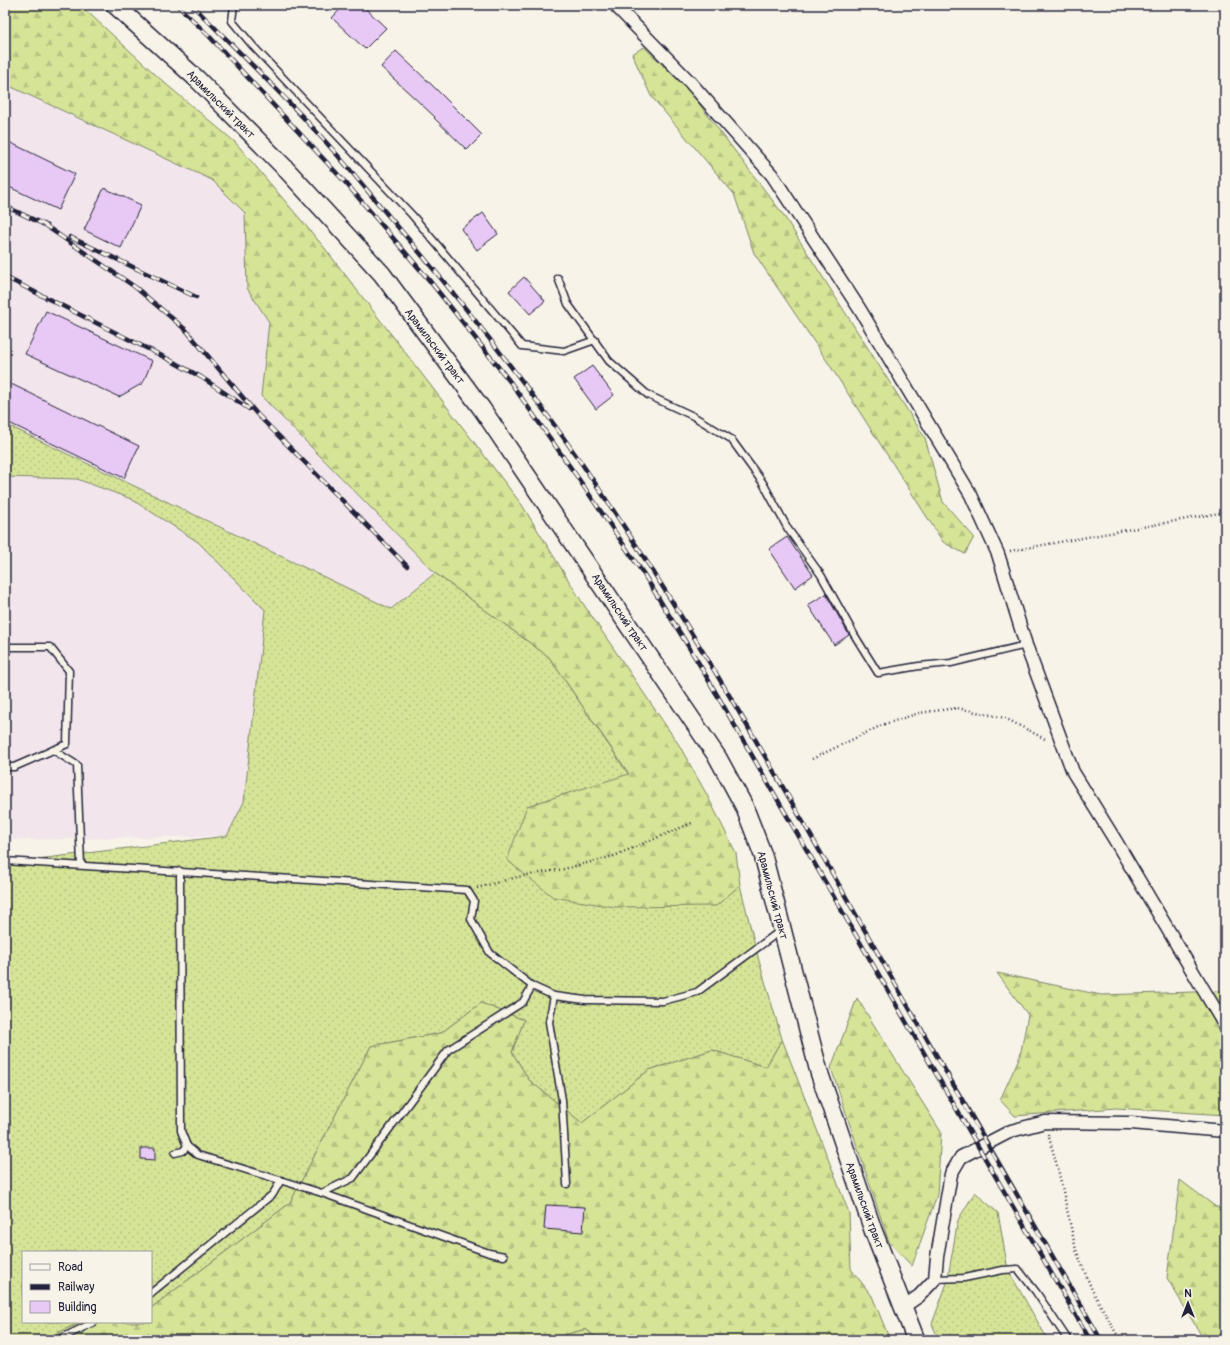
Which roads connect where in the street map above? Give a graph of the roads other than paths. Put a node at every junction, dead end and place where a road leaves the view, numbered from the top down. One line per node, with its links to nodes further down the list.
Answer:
1 (115, 5): 13 (main road, Арамильский тракт)
2 (234, 5): 5 (lane)
3 (614, 5): 6 (street)
4 (558, 278): 5 (lane)
5 (594, 340): 6 (lane)
6 (1026, 645): 16 (street)
7 (5, 647): 8 (lane)
8 (53, 750): 9 (lane); 11 (lane)
9 (5, 767)
10 (5, 861): 11 (lane)
11 (81, 865): 12 (lane)
12 (180, 871): 14 (lane); 18 (lane)
13 (782, 929): 15 (lane); 26 (main road, Арамильский тракт)
14 (532, 986): 15 (lane); 22 (lane)
15 (554, 996): 21 (lane)
16 (1225, 1026)
17 (1225, 1131): 24 (street)
18 (187, 1146): 19 (lane); 20 (lane)
19 (175, 1153)
20 (281, 1180): 22 (lane); 25 (lane)
21 (567, 1184)
22 (322, 1193): 23 (lane)
23 (504, 1256)
24 (935, 1279): 26 (street); 30 (lane)
25 (152, 1292)
26 (904, 1307): 29 (main road, Арамильский тракт)
27 (92, 1323): 28 (lane)
28 (58, 1340)
29 (916, 1340)
30 (1068, 1340)

